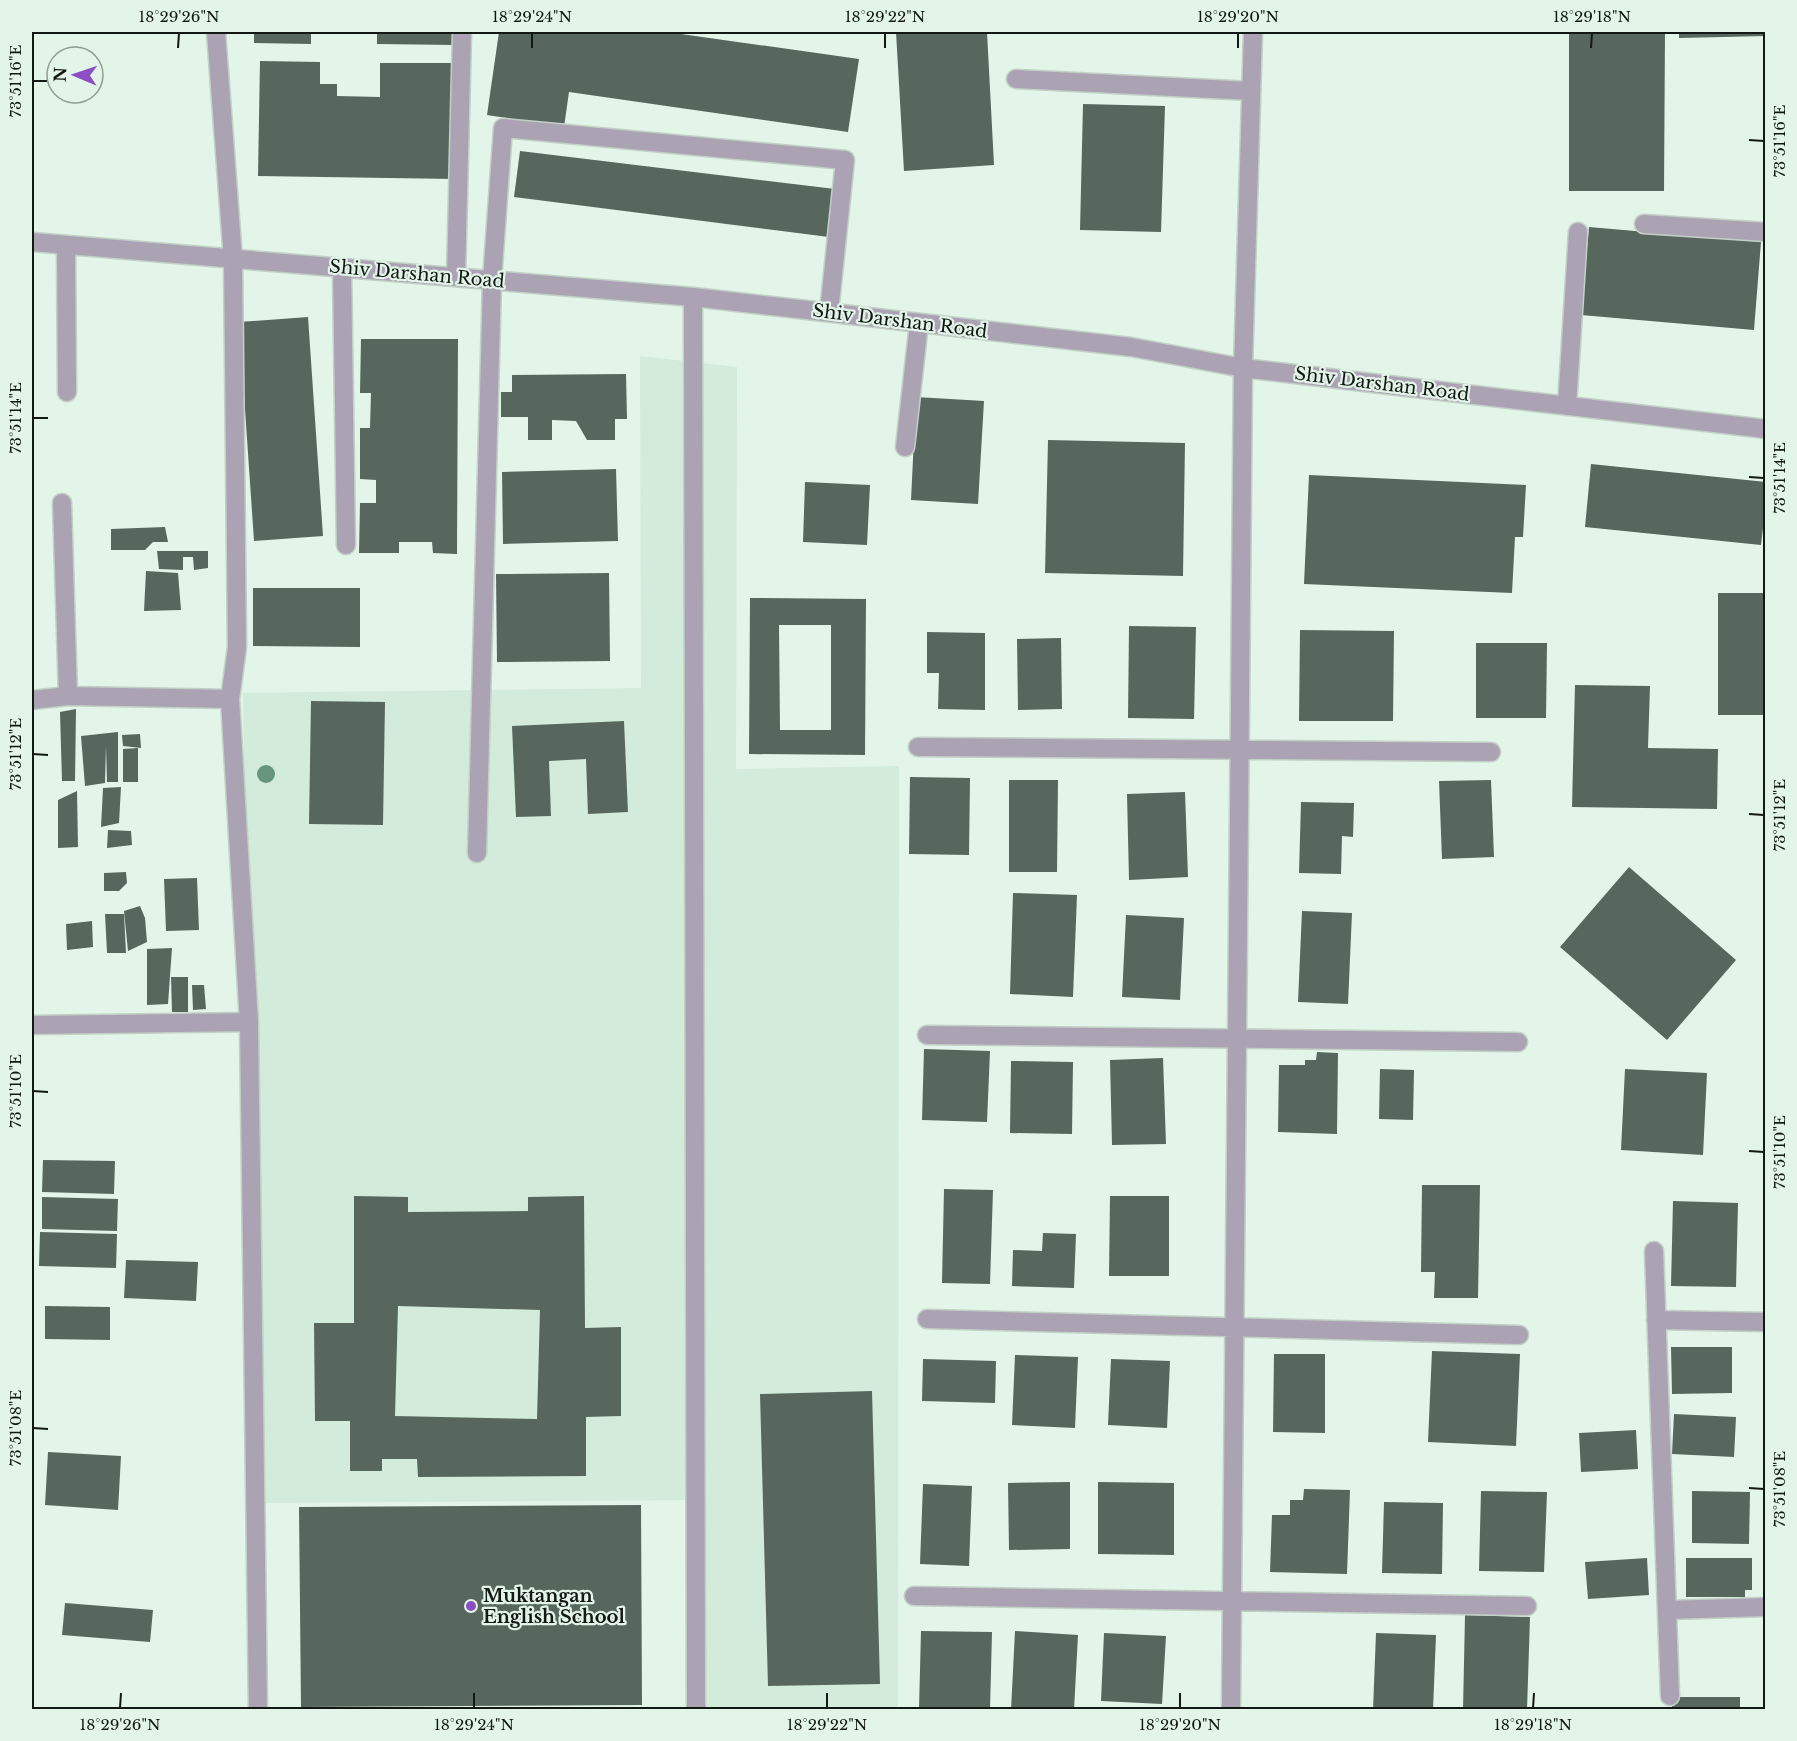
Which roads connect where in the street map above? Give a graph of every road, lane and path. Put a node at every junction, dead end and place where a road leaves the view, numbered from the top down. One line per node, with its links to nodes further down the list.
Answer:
1 (216, 32): 11 (street)
2 (462, 32): 13 (street)
3 (1253, 32): 5 (street)
4 (1016, 79): 5 (street)
5 (1251, 91): 18 (street)
6 (1644, 224): 8 (street)
7 (1578, 232): 20 (street)
8 (1766, 232)
9 (32, 242): 10 (street, Shiv Darshan Road)
10 (66, 245): 11 (street, Shiv Darshan Road); 19 (street)
11 (233, 259): 12 (street, Shiv Darshan Road); 26 (street)
12 (342, 268): 13 (street, Shiv Darshan Road); 24 (street)
13 (456, 277): 14 (street, Shiv Darshan Road)
14 (492, 280): 15 (street, Shiv Darshan Road); 16 (street); 31 (street)
15 (693, 297): 16 (street, Shiv Darshan Road); 50 (street)
16 (829, 312): 17 (street, Shiv Darshan Road)
17 (919, 323): 18 (street, Shiv Darshan Road); 22 (street)
18 (1243, 368): 20 (street, Shiv Darshan Road); 29 (street)
19 (67, 392)
20 (1567, 406): 21 (street, Shiv Darshan Road)
21 (1766, 429)
22 (905, 447)
23 (62, 503): 25 (street)
24 (346, 545)
25 (68, 696): 26 (street); 27 (street)
26 (230, 699): 32 (street)
27 (32, 700)
28 (918, 747): 29 (street)
29 (1239, 750): 30 (street); 35 (street)
30 (1491, 752)
31 (477, 853)
32 (249, 1022): 33 (street); 49 (street)
33 (32, 1025)
34 (927, 1035): 35 (street)
35 (1237, 1039): 36 (street); 41 (street)
36 (1518, 1042)
37 (1653, 1251): 39 (street)
38 (927, 1319): 41 (street)
39 (1656, 1320): 40 (street); 47 (street)
40 (1766, 1322)
41 (1234, 1327): 42 (street); 44 (street)
42 (1519, 1335)
43 (914, 1596): 44 (street)
44 (1233, 1601): 45 (street); 51 (street)
45 (1527, 1606)
46 (1766, 1607): 47 (street)
47 (1667, 1610): 48 (street)
48 (1670, 1696)
49 (258, 1710)
50 (696, 1710)
51 (1231, 1710)

